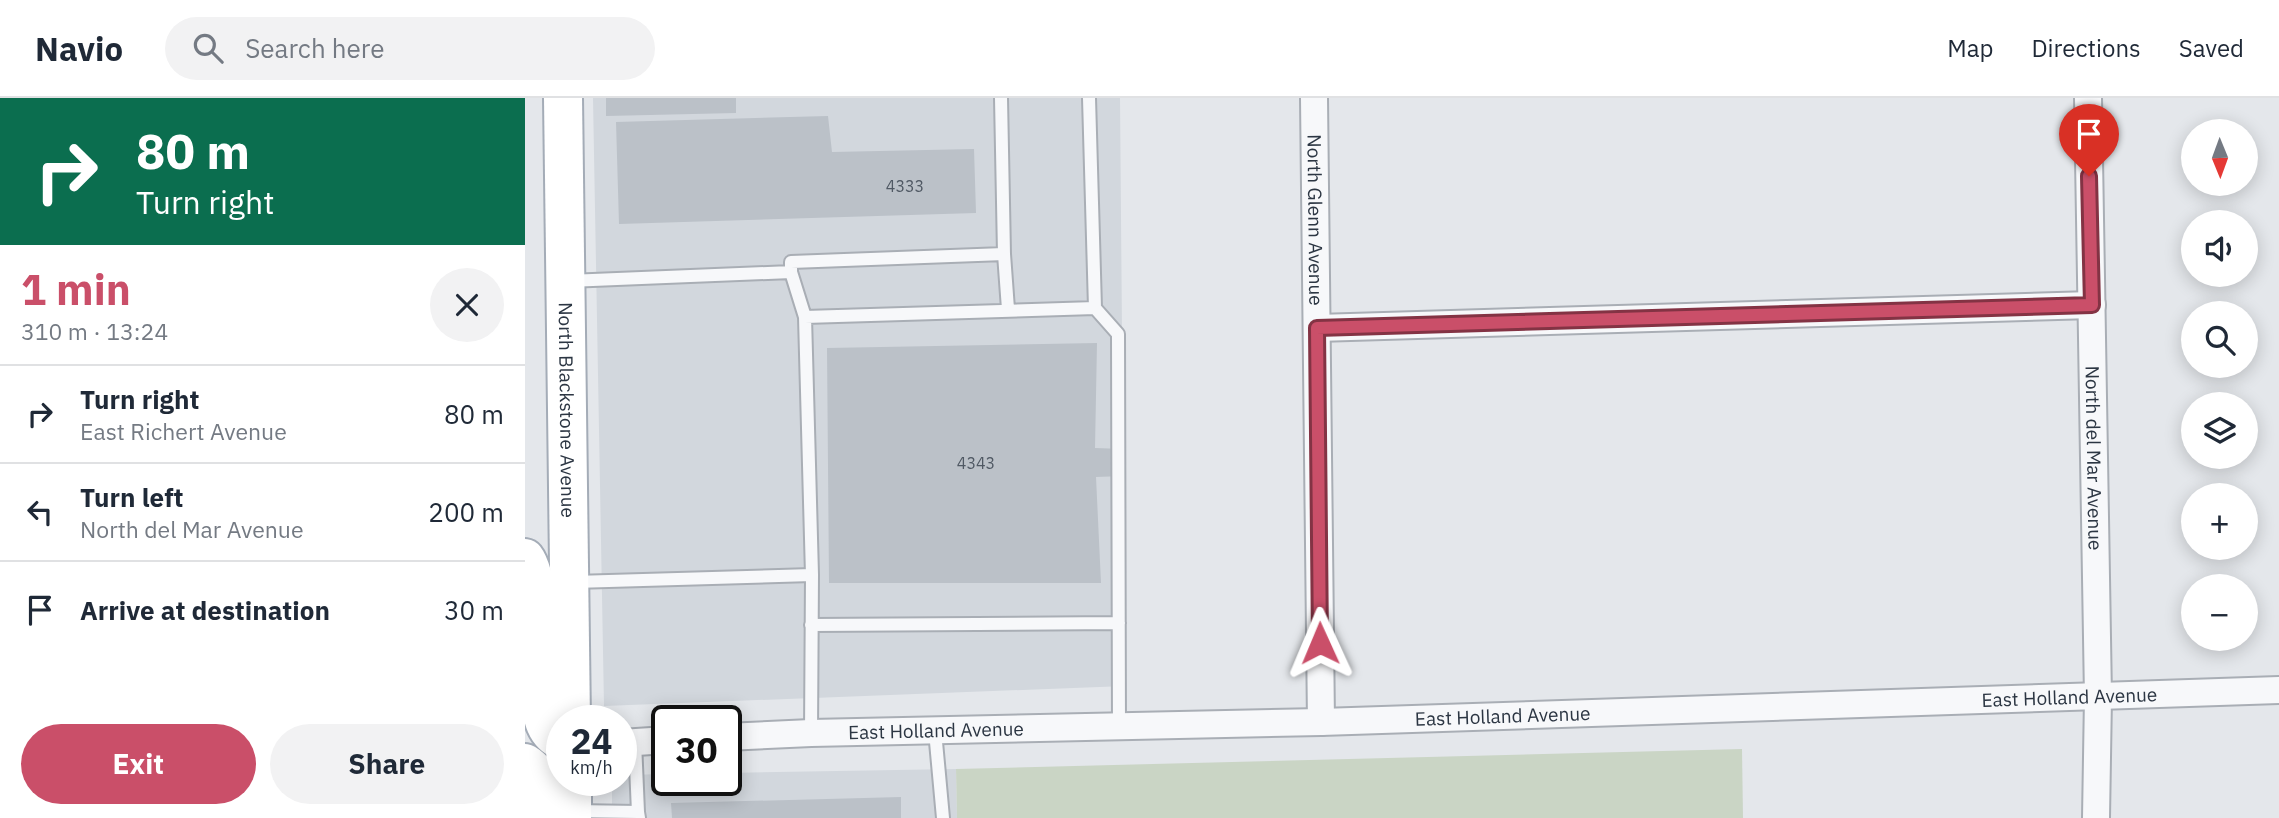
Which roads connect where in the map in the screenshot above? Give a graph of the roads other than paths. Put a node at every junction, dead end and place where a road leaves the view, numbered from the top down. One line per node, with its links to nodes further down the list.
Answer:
1 (563, 98): 8 (main road, North Blackstone Avenue)
2 (1001, 98): 6 (lane)
3 (1089, 98): 10 (lane)
4 (1314, 98): 13 (street, North Glenn Avenue)
5 (2088, 98): 9 (street, North del Mar Avenue)
6 (1004, 254): 7 (lane); 11 (lane)
7 (791, 272): 8 (lane); 12 (lane)
8 (565, 281): 16 (main road, North Blackstone Avenue)
9 (2092, 305): 13 (street); 20 (street, North del Mar Avenue)
10 (1095, 308): 11 (lane); 17 (lane)
11 (1008, 309): 12 (lane)
12 (805, 317): 15 (lane)
13 (1317, 328): 22 (street, North Glenn Avenue)
14 (525, 558): 23 (main road)
15 (812, 575): 16 (lane); 18 (lane)
16 (569, 582): 21 (main road, North Blackstone Avenue)
17 (1119, 623): 18 (lane); 24 (lane)
18 (811, 625): 26 (lane)
19 (2279, 690): 20 (street, East Holland Avenue)
20 (2098, 697): 22 (street, East Holland Avenue); 33 (street, North del Mar Avenue)
21 (571, 705)
22 (1321, 722): 24 (street, East Holland Avenue)
23 (546, 726)
24 (1119, 728): 25 (street, East Holland Avenue)
25 (935, 732): 26 (street, East Holland Avenue); 32 (lane)
26 (811, 733): 27 (street, East Holland Avenue)
27 (742, 736)
28 (525, 763): 30 (main road)
29 (636, 796): 31 (lane)
30 (565, 807): 31 (lane)
31 (639, 815)
32 (943, 818)
33 (2096, 818)

